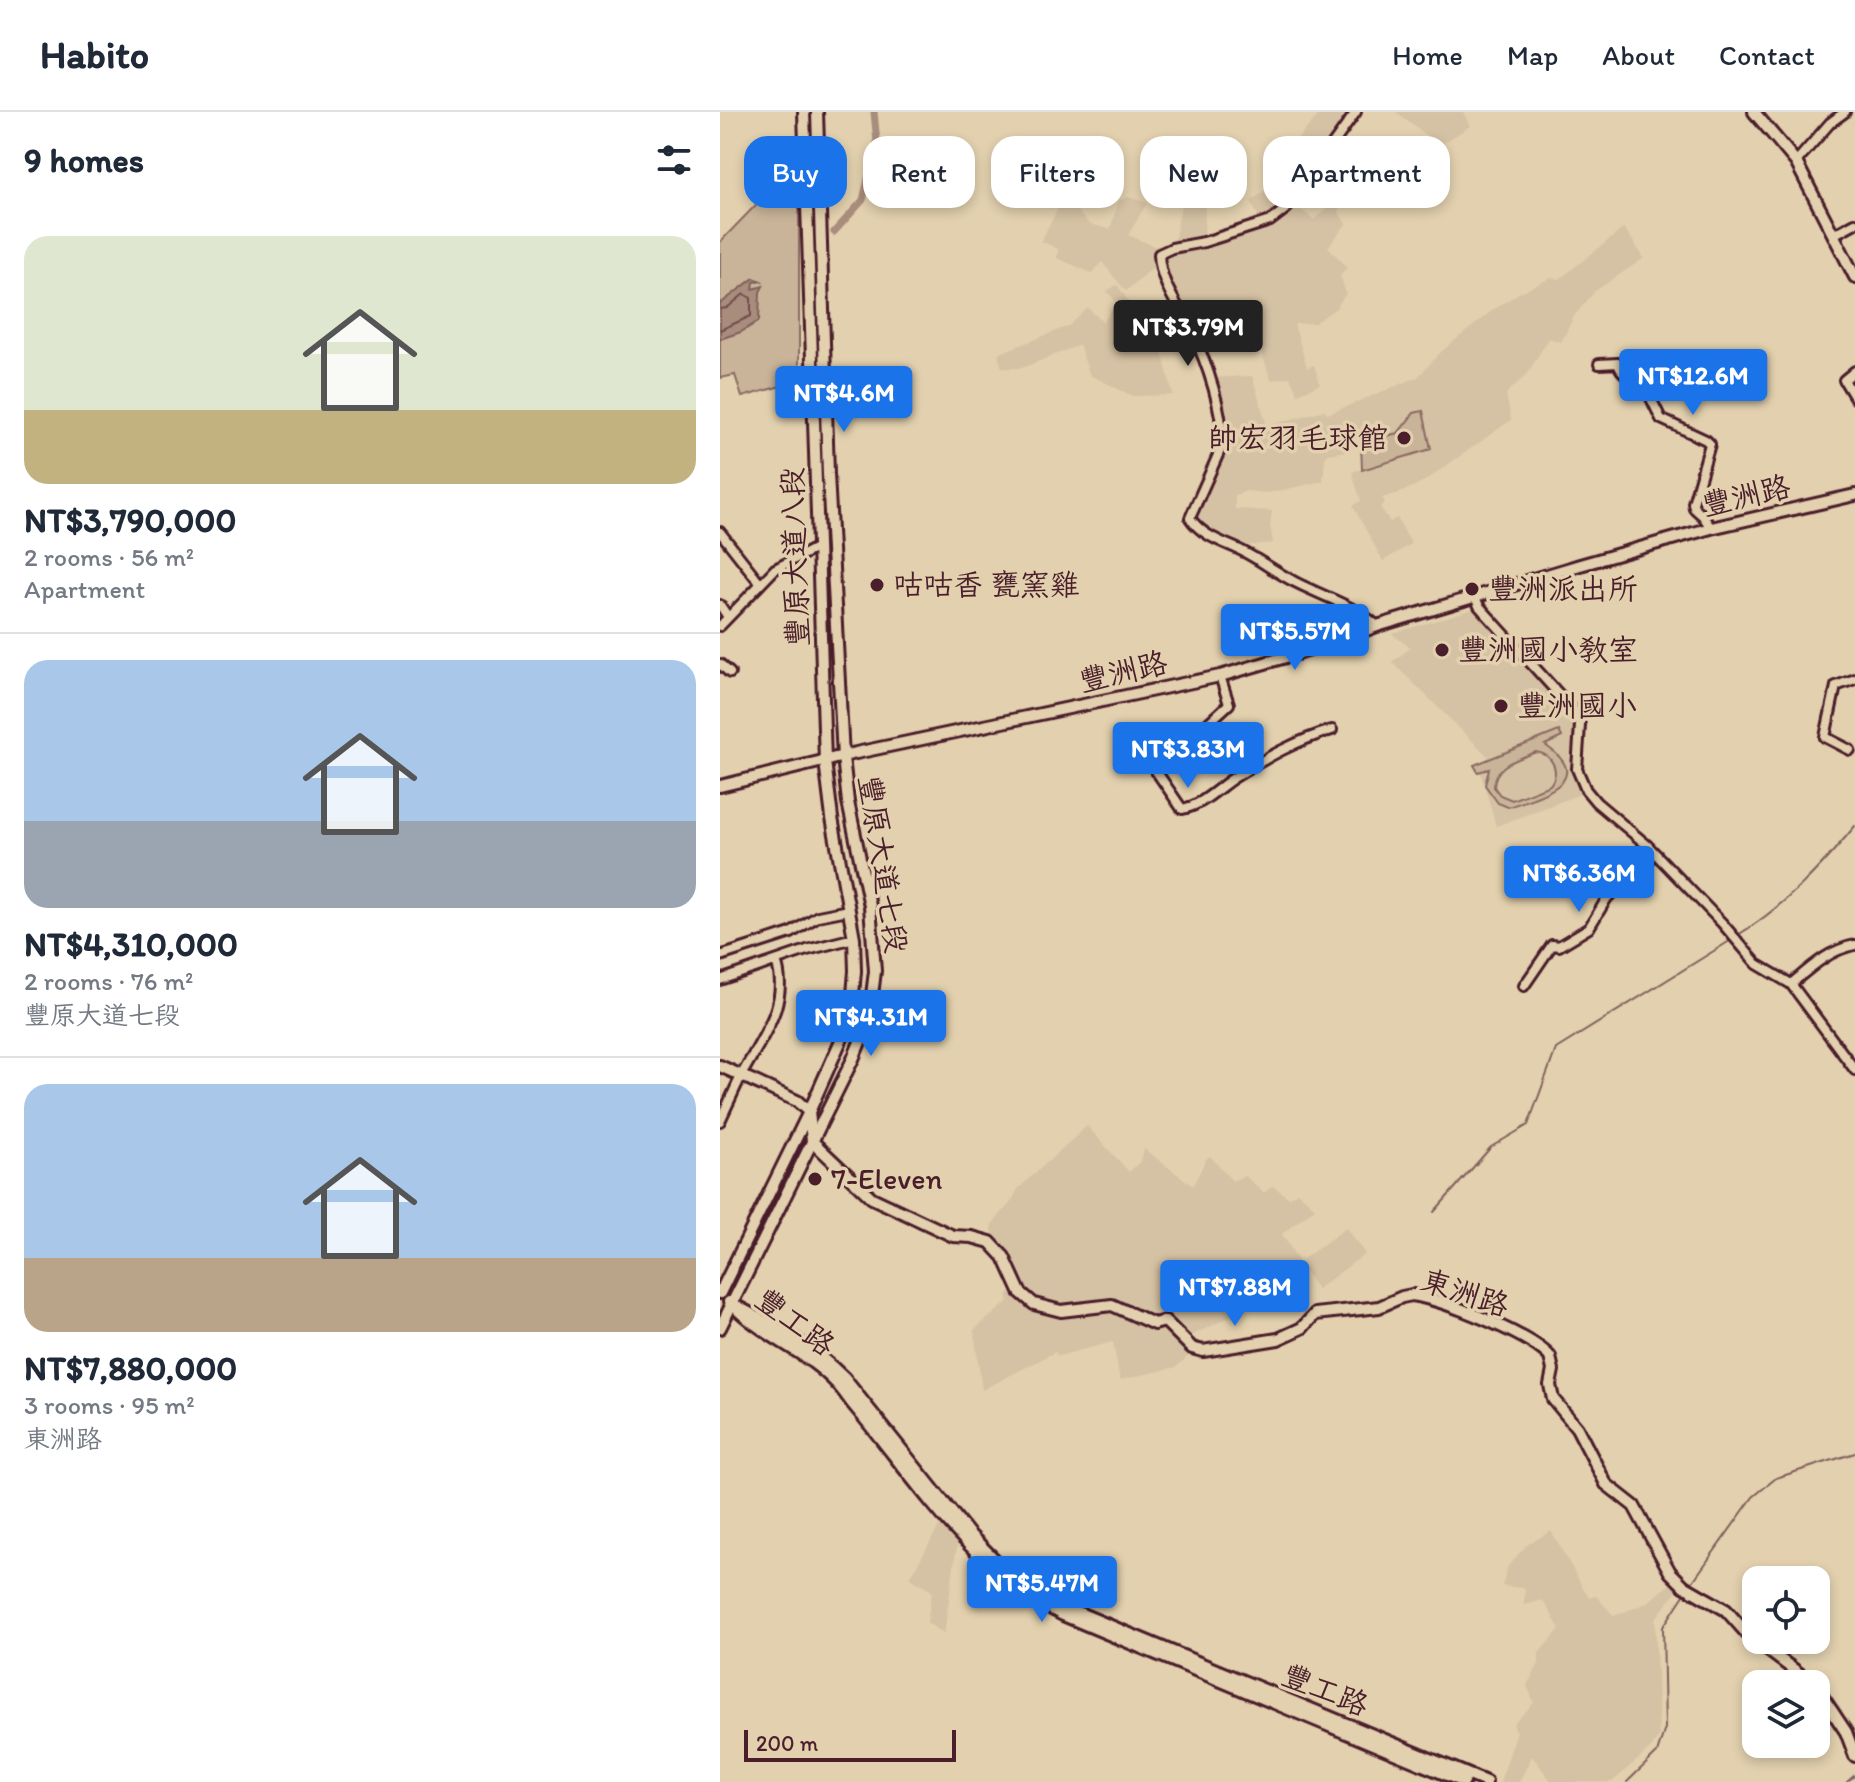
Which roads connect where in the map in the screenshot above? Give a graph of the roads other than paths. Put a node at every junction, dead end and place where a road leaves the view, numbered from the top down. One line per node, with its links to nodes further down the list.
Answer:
1 (804, 112): 16 (street, 豐原大道八段)
2 (817, 112): 29 (street, 豐原大道八段)
3 (1356, 112): 22 (street)
4 (1754, 112): 6 (street)
5 (1845, 112): 6 (street)
6 (1796, 162): 8 (street)
7 (1855, 223): 8 (street)
8 (1835, 234): 9 (street)
9 (1855, 277)
10 (1599, 364): 14 (street)
11 (1855, 371): 12 (street)
12 (1855, 398)
13 (1855, 495): 14 (street, 豐洲路)
14 (1711, 528): 18 (street, 豐洲路)
15 (720, 532): 17 (street)
16 (818, 547): 17 (street); 30 (street, 豐原大道八段)
17 (760, 583): 20 (street)
18 (1475, 597): 22 (street, 豐洲路); 32 (street)
19 (720, 605): 20 (street)
20 (728, 617): 21 (street)
21 (720, 626)
22 (1377, 626): 25 (street, 豐洲路)
23 (720, 664): 24 (street)
24 (730, 673)
25 (1220, 676): 27 (street); 29 (street, 豐洲路)
26 (1855, 679): 28 (street)
27 (1332, 730)
28 (1850, 750)
29 (843, 757): 30 (street, 豐洲路); 46 (street, 豐原大道七段)
30 (825, 761): 31 (street, 豐洲路); 33 (street, 豐原大道七段)
31 (720, 786)
32 (1654, 853): 39 (street); 40 (street)
33 (848, 910): 34 (street, 豐原大道七段); 36 (street)
34 (854, 938): 37 (street); 44 (street, 豐原大道七段)
35 (1855, 945): 39 (street)
36 (720, 956)
37 (776, 961): 38 (street); 43 (street)
38 (720, 980)
39 (1791, 984): 42 (street)
40 (1524, 986)
41 (720, 1066): 43 (street)
42 (1855, 1070)
43 (741, 1076): 44 (street); 45 (street)
44 (809, 1112): 46 (street); 47 (street, 豐原大道七段)
45 (720, 1121)
46 (812, 1141): 48 (street, 豐原大道七段); 50 (street, 東洲路)
47 (720, 1295): 48 (street)
48 (731, 1304): 49 (street, 豐原大道七段); 53 (street, 豐工路); 54 (street, 豐工路)
49 (720, 1328)
50 (1794, 1670)
51 (1830, 1708): 52 (street, 東洲路)
52 (1855, 1756)
53 (1464, 1782)
54 (1486, 1782)

